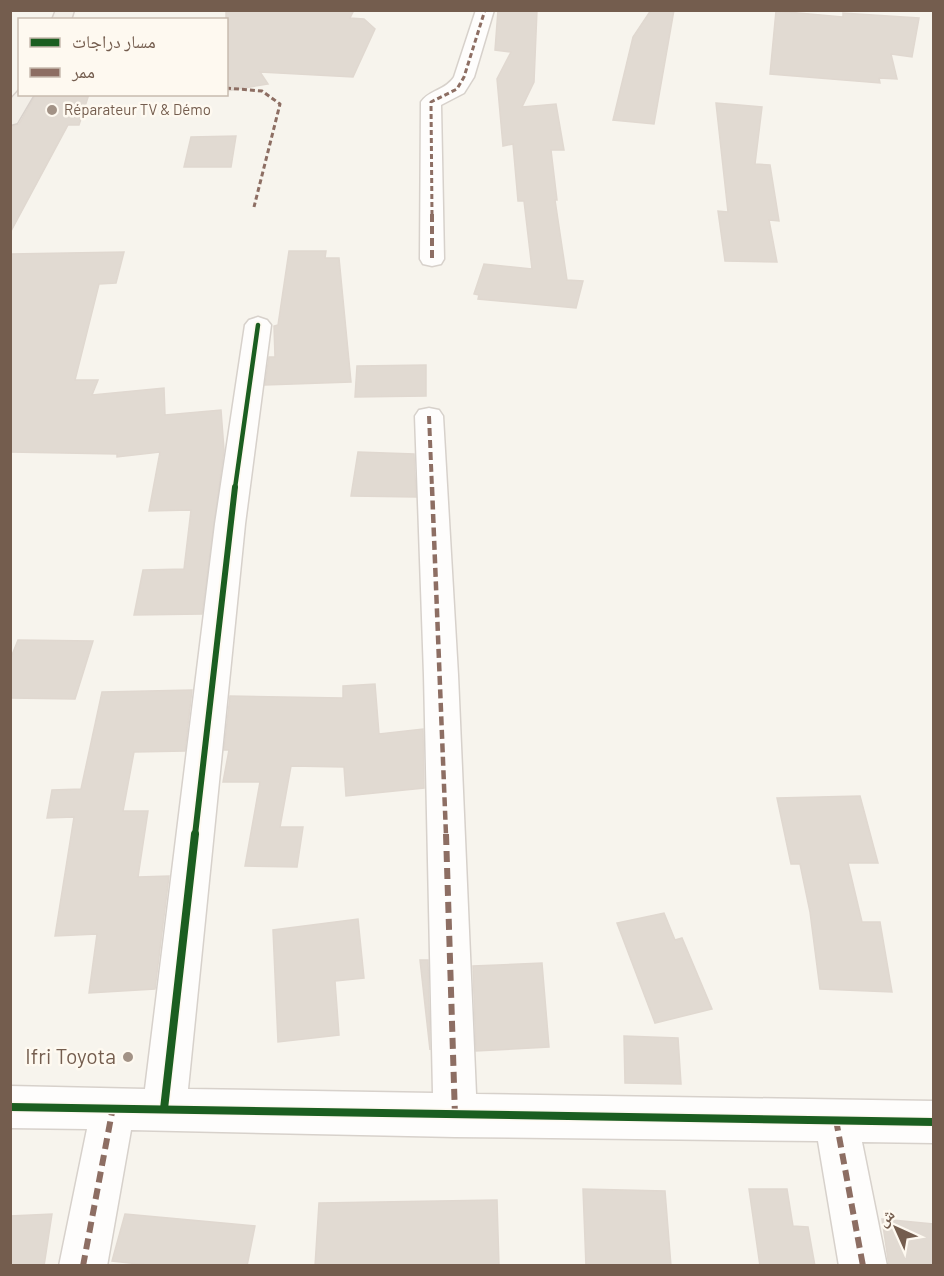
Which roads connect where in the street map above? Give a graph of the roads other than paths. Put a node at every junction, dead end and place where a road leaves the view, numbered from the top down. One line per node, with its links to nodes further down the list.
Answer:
1 (485, 10): 4 (street)
2 (23, 96): 3 (main road)
3 (10, 120)
4 (432, 259)
5 (258, 325): 9 (street)
6 (429, 416): 10 (street)
7 (10, 1107): 8 (street)
8 (113, 1107): 9 (street); 13 (street)
9 (164, 1109): 10 (street)
10 (455, 1116): 11 (street)
11 (836, 1120): 12 (street); 14 (street)
12 (933, 1122)
13 (83, 1266)
14 (863, 1266)

